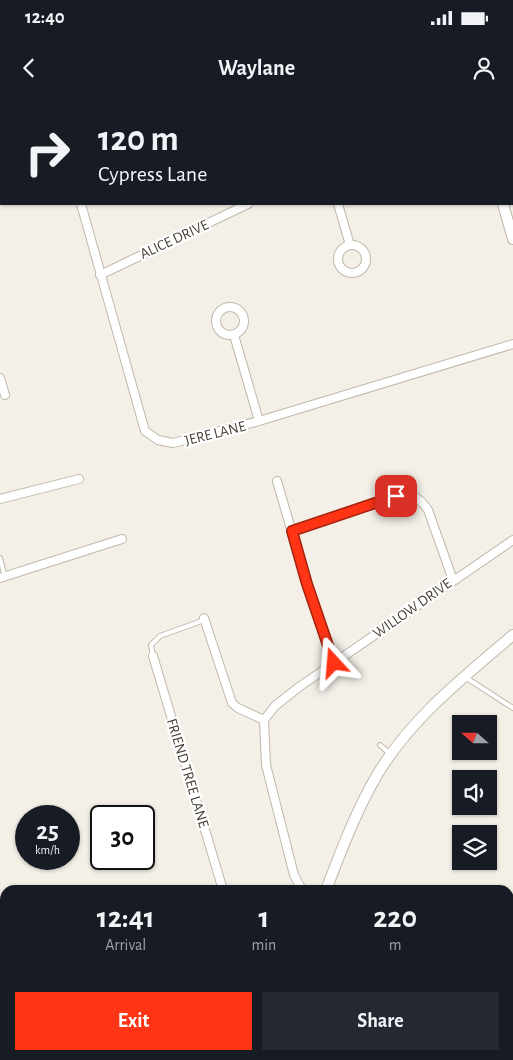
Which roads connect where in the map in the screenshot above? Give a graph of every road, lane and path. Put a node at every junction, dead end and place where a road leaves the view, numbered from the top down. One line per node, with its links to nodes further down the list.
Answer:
1 (82, 205): 7 (street, JERE LANE)
2 (246, 205): 7 (street, ALICE DRIVE)
3 (338, 205): 6 (street)
4 (503, 205): 5 (street)
5 (513, 239)
6 (350, 245)
7 (100, 274): 12 (street, JERE LANE)
8 (234, 335): 12 (street)
9 (513, 344): 12 (street, JERE LANE)
10 (0, 378): 11 (street)
11 (5, 395)
12 (259, 421)
13 (79, 479): 15 (street)
14 (277, 480): 16 (street)
15 (0, 499)
16 (292, 531): 21 (street); 25 (street)
17 (122, 539): 20 (street)
18 (513, 540): 21 (street, WILLOW DRIVE)
19 (0, 558): 20 (lane)
20 (2, 577)
21 (453, 580): 25 (street, WILLOW DRIVE)
22 (204, 618): 24 (lane); 28 (street)
23 (513, 635): 26 (street)
24 (152, 656): 31 (street, FRIEND TREE LANE)
25 (334, 663): 28 (street, WILLOW DRIVE)
26 (465, 677): 27 (lane); 30 (street)
27 (513, 708)
28 (264, 720): 32 (street)
29 (380, 745): 30 (lane)
30 (391, 754): 33 (street)
31 (221, 885)
32 (299, 885)
33 (328, 885)

